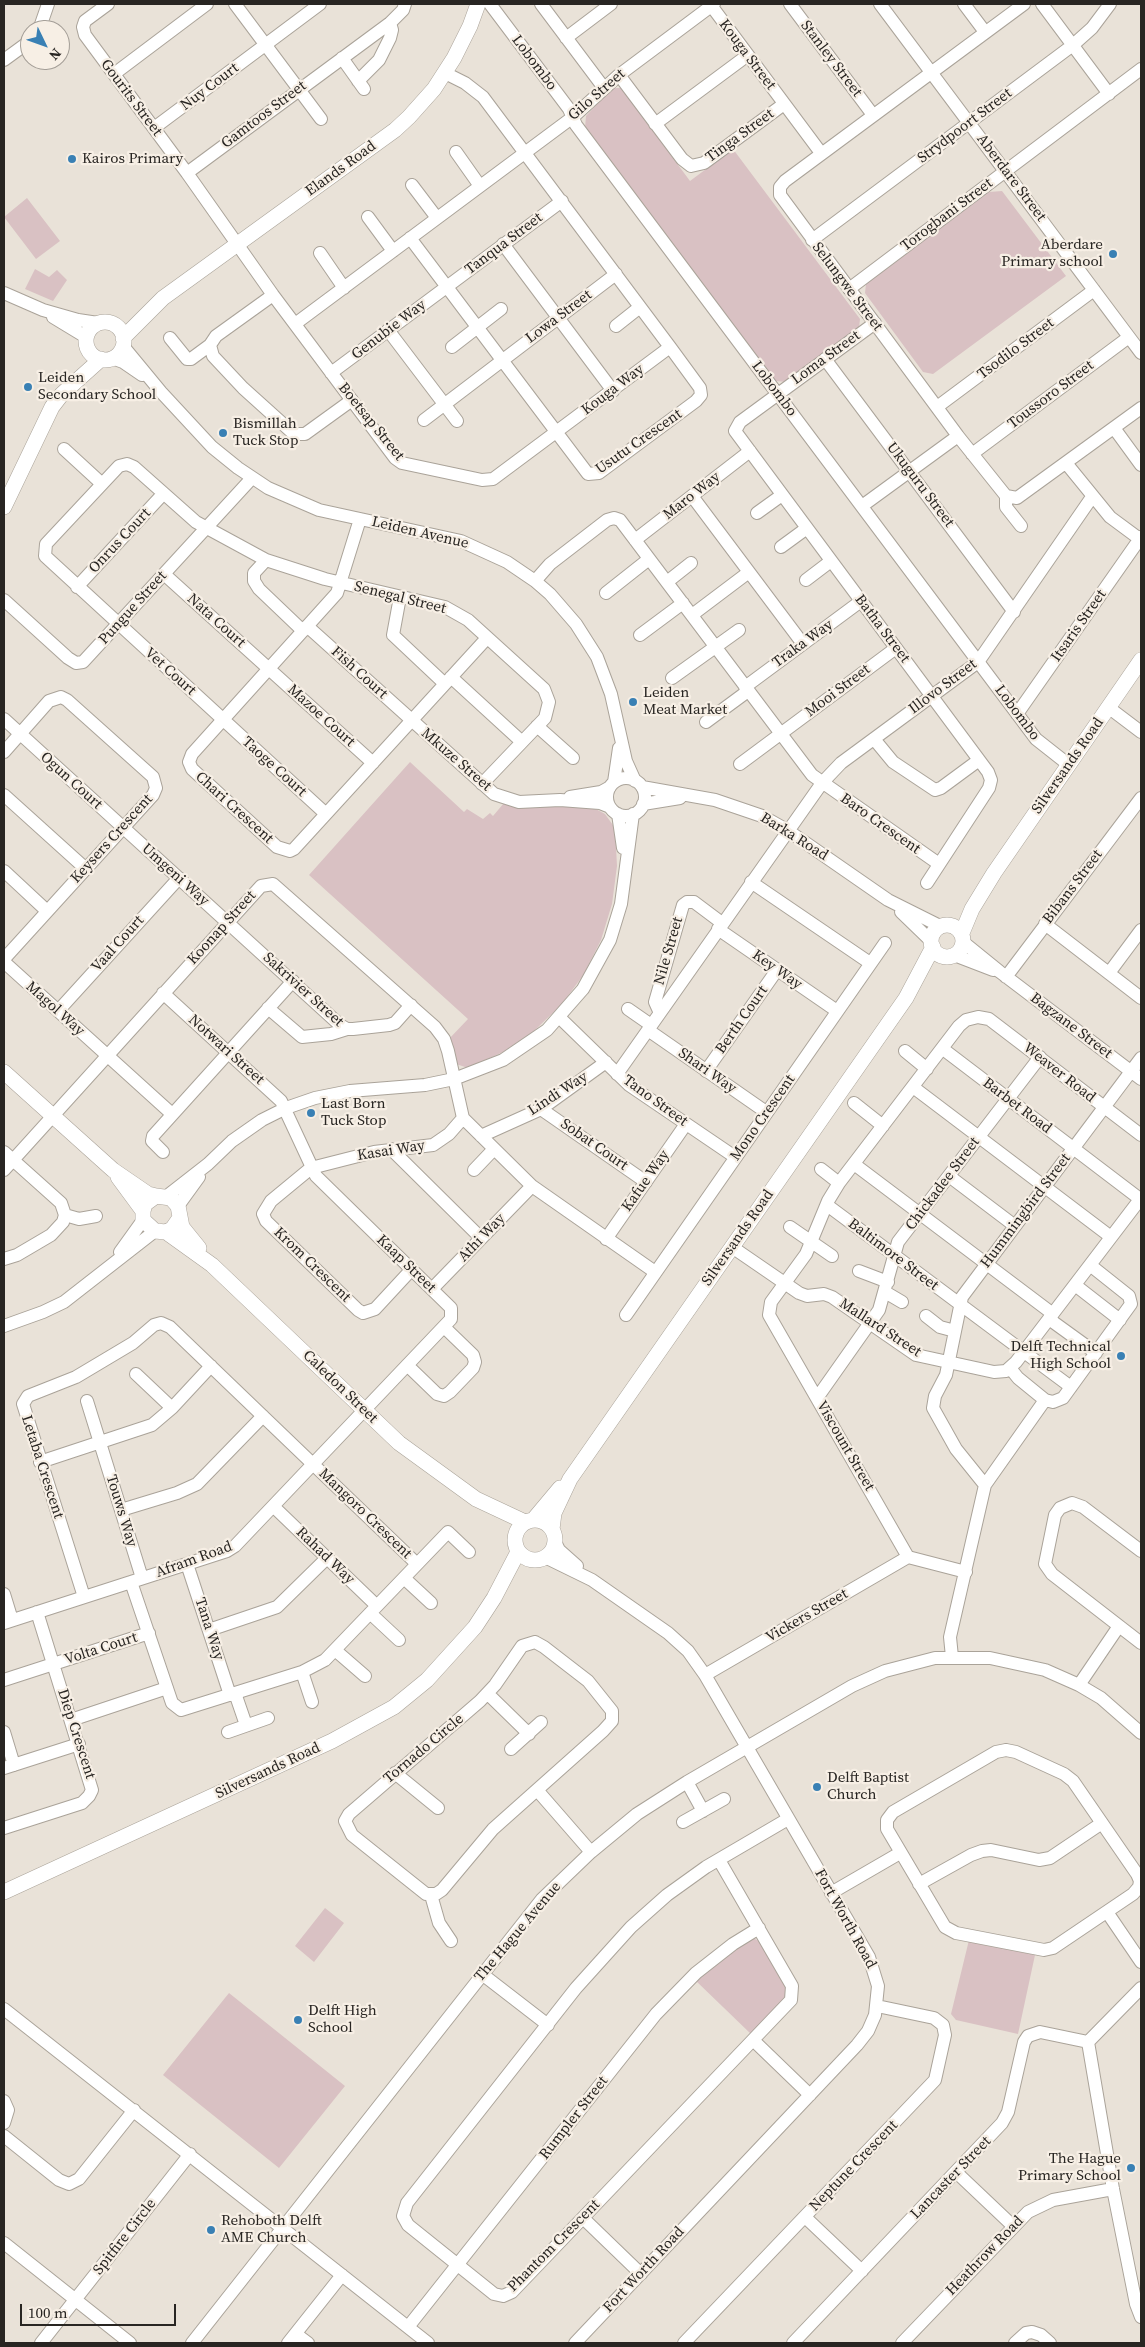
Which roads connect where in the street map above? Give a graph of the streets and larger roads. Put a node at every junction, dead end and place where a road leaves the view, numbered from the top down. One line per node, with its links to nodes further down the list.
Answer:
1 (48, 4): 18 (street)
2 (108, 4): 31 (street, Gourits Street)
3 (207, 4): 31 (street)
4 (235, 4): 22 (street)
5 (320, 4): 22 (street, Nuy Court)
6 (405, 4): 19 (street, Gamtoos Street)
7 (478, 4): 30 (street, Elands Road)
8 (490, 4): 38 (street, Lobombo)
9 (541, 4): 21 (street)
10 (611, 4): 21 (street)
11 (712, 4): 25 (street, Kouga Street); 32 (street, Gilo Street)
12 (790, 4): 37 (street, Stanley Street)
13 (880, 4): 29 (street, Aberdare Street)
14 (964, 4): 20 (street)
15 (1024, 4): 20 (street, Selungwe Street)
16 (1042, 4): 23 (street)
17 (1110, 4): 23 (street, Strydpoort Street)
18 (43, 20)
19 (390, 23): 26 (street, Gamtoos Street); 26 (street, Gamtoos Street)
20 (985, 32): 29 (street, Selungwe Street)
21 (566, 38): 33 (street)
22 (265, 45): 34 (street); 42 (street, Nuy Court)
23 (1073, 46): 35 (street); 40 (street, Strydpoort Street)
24 (20, 48): 27 (street)
25 (748, 55): 36 (street, Kouga Street); 41 (street)
26 (342, 58): 34 (street, Gamtoos Street)
27 (4, 60)
28 (1141, 69): 35 (street, Torogbani Street)
29 (931, 72): 37 (street, Selungwe Street); 40 (street, Aberdare Street)
30 (445, 73): 44 (street, Usutu Crescent); 56 (street, Elands Road)
31 (114, 74): 42 (street, Gourits Street)
32 (619, 75): 33 (street, Gilo Street); 41 (street, Tinga Street)
33 (604, 88): 38 (street, Gilo Street)
34 (299, 89): 39 (street); 47 (street, Gamtoos Street)
35 (1109, 94): 46 (street, Torogbani Street)
36 (784, 104): 41 (street, Tinga Street); 45 (street, Kouga Street)
37 (873, 115): 45 (street, Selungwe Street)
38 (573, 118): 44 (street, Gilo Street); 92 (street, Lobombo)
39 (321, 119)
40 (969, 123): 46 (street, Aberdare Street); 54 (street, Strydpoort Street)
41 (656, 124)
42 (154, 128): 47 (street, Gourits Street)
43 (456, 152): 49 (street)
44 (526, 152): 49 (street, Gilo Street); 50 (street, Usutu Crescent)
45 (821, 154): 54 (street, Selungwe Street)
46 (1006, 172): 62 (street, Torogbani Street); 63 (street, Aberdare Street)
47 (187, 174): 56 (street, Gourits Street)
48 (412, 185): 52 (street)
49 (480, 186): 52 (street, Gilo Street)
50 (562, 200): 55 (street, Tanqua Street); 59 (street, Usutu Crescent)
51 (368, 217): 57 (street)
52 (437, 218): 53 (street, Gilo Street)
53 (410, 238): 57 (street, Gilo Street); 60 (street, Usutu Crescent)
54 (812, 240): 62 (street, Selungwe Street)
55 (503, 244): 60 (street, Tanqua Street); 70 (street)
56 (237, 245): 65 (street, Boetsap Street); 66 (street, Elands Road)
57 (393, 251): 61 (street, Gilo Street)
58 (320, 253): 61 (street)
59 (616, 274): 67 (street, Usutu Crescent); 70 (street, Lowa Street)
60 (446, 287): 75 (street, Usutu Crescent); 76 (street, Genubie Way)
61 (344, 288): 73 (street, Gilo Street)
62 (849, 289): 72 (street, Selungwe Street)
63 (1094, 290): 77 (street, Aberdare Street); 95 (street, Tsodilo Street)
64 (4, 293): 69 (street)
65 (273, 295): 73 (street, Boetsap Street); 81 (street)
66 (163, 298): 71 (street, Elands Road); 79 (street, Elands Road)
67 (640, 307): 74 (street); 83 (street, Usutu Crescent)
68 (501, 309): 75 (street)
69 (43, 310): 71 (street); 80 (street)
70 (558, 318): 87 (street, Lowa Street); 89 (street)
71 (104, 323): 79 (street); 80 (street)
72 (875, 323): 86 (street, Loma Street); 95 (street, Selungwe Street)
73 (295, 324): 88 (street, Boetsap Street)
74 (616, 326)
75 (477, 328): 82 (street); 87 (street, Usutu Crescent)
76 (388, 330): 88 (street, Genubie Way); 94 (street)
77 (1129, 336): 84 (street, Aberdare Street); 104 (street, Toussoro Street)
78 (170, 338): 81 (street)
79 (123, 342): 85 (street); 90 (street, Leiden Avenue)
80 (87, 343): 85 (street); 91 (street)
81 (210, 345): 93 (street)
82 (452, 347)
83 (670, 347): 89 (street, Kouga Way); 100 (street, Usutu Crescent)
84 (1141, 353)
85 (107, 359): 90 (street, Leiden Avenue); 91 (street)
86 (826, 359): 92 (street, Loma Street); 107 (street, Ukuguru Street)
87 (501, 361): 94 (street, Lowa Street); 100 (street, Usutu Crescent)
88 (331, 372): 93 (street, Boetsap Street)
89 (613, 390): 100 (street, Kouga Way)
90 (161, 392): 108 (street, Leiden Avenue)
91 (62, 394): 116 (street)
92 (778, 394): 103 (street, Batha Street); 115 (street, Lobombo)
93 (352, 400): 100 (street, Boetsap Street)
94 (444, 404): 97 (street, Lowa Street); 98 (street)
95 (937, 407): 101 (street, Selungwe Street)
96 (1141, 408): 99 (street)
97 (424, 420)
98 (457, 421)
99 (1114, 428): 105 (street); 106 (street)
100 (555, 433)
101 (958, 436): 104 (street, Selungwe Street); 107 (street)
102 (64, 448): 109 (street)
103 (750, 451): 111 (street, Batha Street); 112 (street, Maro Way)
104 (972, 454): 113 (street, Selungwe Street)
105 (1066, 463): 113 (street); 114 (street)
106 (1141, 465)
107 (910, 472): 115 (street); 141 (street, Ukuguru Street)
108 (252, 478): 118 (street, Leiden Avenue); 120 (street, Pungue Street)
109 (101, 483): 110 (street, Senegal Street); 135 (street, Vet Court)
110 (163, 494): 120 (street, Senegal Street); 135 (street, Onrus Court)
111 (782, 495): 117 (street); 121 (street, Batha Street)
112 (692, 496): 123 (street, Maro Way); 129 (street)
113 (1006, 496): 119 (street, Selungwe Street)
114 (1092, 497): 122 (street); 141 (street, Illovo Street)
115 (862, 506): 152 (street, Lobombo)
116 (4, 507)
117 (756, 513)
118 (360, 519): 132 (street, Leiden Avenue); 134 (street, Chari Crescent)
119 (1021, 526)
120 (206, 528): 126 (street, Senegal Street); 130 (street, Pungue Street)
121 (807, 528): 124 (street); 127 (street, Batha Street)
122 (1141, 539): 159 (street, Itsaris Street)
123 (635, 540): 125 (street, Baro Crescent); 132 (street, Baro Crescent)
124 (781, 547)
125 (650, 559): 133 (street, Baro Crescent); 136 (street)
126 (266, 560): 134 (street, Senegal Street); 144 (street, Fish Court)
127 (831, 561): 131 (street); 139 (street, Batha Street)
128 (690, 563): 133 (street)
129 (749, 572): 142 (street); 148 (street)
130 (164, 574): 143 (street, Pungue Street); 153 (street, Nata Court)
131 (806, 580)
132 (535, 581): 165 (street, Leiden Avenue)
133 (666, 582): 140 (street, Baro Crescent)
134 (341, 583): 137 (street, Senegal Street); 144 (street, Chari Crescent)
135 (77, 587): 143 (street, Vet Court)
136 (606, 593)
137 (400, 597): 147 (street, Senegal Street); 155 (street)
138 (4, 600): 143 (street, Pungue Street)
139 (861, 601): 148 (street, Traka Way); 150 (street, Batha Street)
140 (683, 603): 142 (street, Baro Crescent); 146 (street)
141 (1014, 612): 152 (street, Illovo Street)
142 (692, 615): 149 (street, Baro Crescent)
143 (118, 624): 161 (street, Vet Court)
144 (305, 628): 153 (street, Chari Crescent); 162 (street, Fish Court)
145 (739, 630): 149 (street)
146 (640, 635)
147 (487, 638): 155 (street, Chari Crescent); 164 (street, Senegal Street)
148 (803, 644): 156 (street, Traka Way)
149 (716, 647): 154 (street); 156 (street, Baro Crescent)
150 (896, 648): 157 (street, Batha Street); 168 (street, Mooi Street)
151 (1141, 660): 158 (street, Silversands Road)
152 (978, 662): 157 (street, Illovo Street); 159 (street, Lobombo)
153 (269, 669): 161 (street, Chari Crescent); 174 (street, Mazoe Court)
154 (672, 678)
155 (448, 680): 162 (street, Chari Crescent); 170 (street)
156 (747, 689): 163 (street, Traka Way); 168 (street, Baro Crescent)
157 (932, 696): 169 (street, Illovo Street); 173 (street)
158 (1108, 707): 166 (street); 176 (street, Silversands Road)
159 (1017, 714): 176 (street, Lobombo)
160 (4, 719): 167 (street, Ogun Court)
161 (223, 720): 187 (street, Taoge Court); 187 (street, Chari Crescent)
162 (411, 720): 174 (street, Chari Crescent); 178 (street, Mkuze Street)
163 (706, 722)
164 (537, 726): 170 (street, Senegal Street); 172 (street)
165 (620, 732): 179 (street, Leiden Avenue); 180 (street, Leiden Avenue)
166 (1141, 732)
167 (20, 734): 171 (street, Keysers Crescent); 189 (street, Ogun Court); 189 (street, Keysers Crescent)
168 (781, 734): 175 (street, Mooi Street); 177 (street, Baro Crescent)
169 (874, 739): 173 (street); 177 (street, Illovo Street)
170 (522, 742): 178 (street, Senegal Street)
171 (4, 752)
172 (574, 758)
173 (979, 760): 191 (street)
174 (373, 762): 187 (street, Chari Crescent)
175 (740, 764)
176 (1069, 765): 195 (street, Silversands Road)
177 (822, 783): 190 (street, Illovo Street); 191 (street, Baro Crescent)
178 (482, 784): 184 (street, Mkuze Street)
179 (639, 784): 180 (street); 182 (street, Barka Road); 185 (street)
180 (612, 785): 184 (street, Mkuze Street); 186 (street)
181 (4, 794): 193 (street)
182 (690, 797): 185 (street, Barka Road); 190 (street, Barka Road)
183 (1141, 798): 202 (street, Bibans Street)
184 (560, 800): 186 (street, Mkuze Street)
185 (643, 804): 188 (street)
186 (614, 811): 188 (street); 192 (street)
187 (326, 814)
188 (634, 814): 192 (street)
189 (123, 828): 193 (street, Keysers Crescent); 196 (street, Umgeni Way)
190 (787, 830): 197 (street, Nile Street); 199 (street, Barka Road)
191 (939, 864): 198 (street)
192 (626, 868): 225 (street)
193 (86, 869): 200 (street, Keysers Crescent)
194 (4, 871): 200 (street)
195 (994, 873): 203 (street, Silversands Road); 206 (street, Silversands Road)
196 (179, 878): 201 (street, Umgeni Way); 222 (street, Vaal Court)
197 (751, 882): 204 (street, Nile Street); 211 (street)
198 (927, 883)
199 (888, 900): 203 (street, Barka Road); 208 (street, Barka Road)
200 (48, 911): 210 (street, Keysers Crescent)
201 (228, 922): 215 (street, Sakrivier Street); 216 (street, Koonap Street); 219 (street, Koonap Street)
202 (1045, 924): 213 (street); 214 (street, Bibans Street)
203 (944, 925): 206 (street); 208 (street)
204 (720, 926): 212 (street, Key Way); 224 (street, Nile Street); 224 (street, Nile Street)
205 (1141, 930): 213 (street)
206 (962, 937): 209 (street); 214 (street, Bagzane Street)
207 (885, 943): 211 (street, Mono Crescent)
208 (932, 944): 209 (street); 217 (street, Silversands Road)
209 (952, 956): 214 (street, Bagzane Street); 217 (street, Silversands Road)
210 (4, 960): 222 (street, Magol Way)
211 (870, 963): 223 (street, Mono Crescent)
212 (777, 970): 223 (street, Key Way); 237 (street, Berth Court)
213 (1109, 973): 218 (street)
214 (1003, 975): 240 (street, Bagzane Street)
215 (293, 981): 220 (street); 228 (street, Sakrivier Street)
216 (163, 993): 231 (street, Notwari Street); 232 (street, Koonap Street)
217 (906, 998): 288 (street, Silversands Road)
218 (1141, 998)
219 (411, 1005): 228 (street, Sakrivier Street); 241 (street, Koonap Street)
220 (268, 1008): 228 (street); 231 (street)
221 (628, 1009): 227 (street)
222 (58, 1011): 232 (street, Magol Way)
223 (837, 1011): 248 (street, Mono Crescent)
224 (660, 1012): 227 (street, Nile Street)
225 (559, 1017): 235 (street, Tano Street); 241 (street)
226 (975, 1017): 229 (street, Viscount Street); 233 (street, Weaver Road)
227 (650, 1027): 237 (street, Shari Way); 239 (street, Nile Street)
228 (347, 1029)
229 (943, 1049): 236 (street, Viscount Street); 243 (street, Barbet Road)
230 (905, 1051): 236 (street)
231 (228, 1053): 246 (street, Notwari Street); 249 (street)
232 (107, 1055): 249 (street, Magol Way); 250 (street, Koonap Street)
233 (1040, 1057): 243 (street, Chickadee Street); 245 (street, Weaver Road)
234 (1141, 1058): 240 (street, Hummingbird Street)
235 (606, 1062): 239 (street, Tano Street); 247 (street, Lindi Way)
236 (927, 1069): 242 (street, Viscount Street)
237 (706, 1071): 248 (street, Shari Way)
238 (4, 1072): 250 (street)
239 (617, 1074): 252 (street, Tano Street)
240 (1136, 1075): 245 (street, Hummingbird Street)
241 (454, 1079): 246 (street); 251 (street)
242 (913, 1087): 253 (street, Viscount Street); 256 (street)
243 (1008, 1099): 256 (street, Chickadee Street); 259 (street, Barbet Road)
244 (854, 1103): 253 (street)
245 (1104, 1107): 254 (street, Weaver Road); 259 (street, Hummingbird Street)
246 (286, 1108): 264 (street, Kaap Street); 275 (street)
247 (541, 1109): 255 (street, Lindi Way); 270 (street, Sobat Court)
248 (766, 1112): 262 (street, Mono Crescent)
249 (172, 1114): 260 (street)
250 (52, 1116): 261 (street, Koonap Street); 267 (street)
251 (463, 1118): 255 (street); 257 (street, Kasai Way)
252 (686, 1124): 262 (street, Tano Street); 270 (street, Kafue Way)
253 (883, 1126): 263 (street, Viscount Street)
254 (1141, 1135)
255 (481, 1136): 258 (street)
256 (978, 1138): 269 (street, Chickadee Street); 273 (street)
257 (391, 1149): 264 (street, Kasai Way); 285 (street)
258 (494, 1149): 268 (street); 272 (street)
259 (1074, 1149): 273 (street, Hummingbird Street); 274 (street, Barbet Road)
260 (164, 1152)
261 (8, 1156): 266 (street, Koonap Street); 277 (street)
262 (735, 1157): 298 (street, Mono Crescent)
263 (854, 1164): 271 (street, Viscount Street); 278 (street)
264 (311, 1168): 296 (street, Kaap Street); 296 (street, Krom Crescent)
265 (821, 1169): 271 (street)
266 (4, 1170)
267 (113, 1170): 275 (street); 280 (street, Caledon Street)
268 (474, 1170)
269 (949, 1176): 278 (street, Chickadee Street); 281 (street)
270 (646, 1182): 286 (street, Kafue Way)
271 (839, 1183): 276 (street, Viscount Street)
272 (532, 1186): 285 (street, Athi Way); 286 (street)
273 (1044, 1187): 281 (street, Hummingbird Street); 284 (street)
274 (1141, 1198): 284 (street)
275 (170, 1204): 280 (street); 283 (street); 293 (street, Caledon Street)
276 (827, 1205): 287 (street, Viscount Street); 289 (street, Baltimore Street)
277 (65, 1215): 279 (street); 291 (street)
278 (920, 1215): 289 (street, Chickadee Street); 292 (street)
279 (96, 1216)
280 (143, 1216): 283 (street, Caledon Street); 295 (street)
281 (1015, 1226): 292 (street, Hummingbird Street)
282 (790, 1228): 287 (street)
283 (160, 1232): 293 (street, Caledon Street); 295 (street)
284 (1111, 1237): 294 (street)
285 (481, 1238): 302 (street, Athi Way)
286 (606, 1239): 298 (street)
287 (811, 1243): 290 (street); 299 (street, Viscount Street)
288 (732, 1247): 299 (street, Mallard Street); 330 (street, Silversands Road)
289 (894, 1255): 301 (street, Chickadee Street); 304 (street, Baltimore Street)
290 (832, 1256)
291 (4, 1259)
292 (986, 1264): 304 (street, Hummingbird Street); 307 (street)
293 (212, 1265): 325 (street, Caledon Street)
294 (1090, 1265): 300 (street); 308 (street)
295 (108, 1268): 310 (street)
296 (412, 1269): 302 (street, Kaap Street)
297 (859, 1271): 301 (street)
298 (655, 1272): 305 (street, Mono Crescent)
299 (785, 1284): 309 (street, Mallard Street); 321 (street, Viscount Street)
300 (1074, 1285): 307 (street); 308 (street)
301 (886, 1287): 303 (street); 309 (street, Chickadee Street)
302 (432, 1289): 311 (street, Kaap Street)
303 (902, 1302)
304 (960, 1305): 312 (street, Hummingbird Street); 313 (street, Baltimore Street)
305 (626, 1315)
306 (926, 1316): 312 (street)
307 (1051, 1317): 313 (street); 314 (street)
308 (1120, 1320): 314 (street)
309 (869, 1323): 315 (street, Mallard Street); 321 (street, Chickadee Street)
310 (4, 1326)
311 (444, 1327): 316 (street); 316 (street)
312 (955, 1331): 315 (street, Hummingbird Street)
313 (1024, 1352): 318 (street); 320 (street, Baltimore Street)
314 (1096, 1354): 320 (street)
315 (948, 1363): 318 (street, Mallard Street); 331 (street, Hummingbird Street)
316 (407, 1365): 325 (street)
317 (211, 1366): 324 (street); 326 (street, Letaba Crescent); 328 (street, Letaba Crescent)
318 (1010, 1368): 322 (street)
319 (136, 1374): 324 (street)
320 (1071, 1387): 322 (street)
321 (817, 1398): 340 (street, Viscount Street)
322 (1045, 1400): 331 (street)
323 (87, 1401): 327 (street, Touws Way)
324 (172, 1408): 327 (street)
325 (364, 1411): 329 (street, Afram Road); 332 (street, Caledon Street)
326 (262, 1416): 329 (street, Letaba Crescent); 334 (street)
327 (100, 1443): 328 (street); 334 (street, Touws Way)
328 (40, 1462): 350 (street, Letaba Crescent)
329 (313, 1465): 333 (street, Afram Road); 344 (street, Mangoro Crescent)
330 (570, 1479): 335 (street, Silversands Road); 336 (street, Silversands Road)
331 (985, 1485): 345 (street)
332 (476, 1499): 335 (street, Caledon Street); 337 (street, Caledon Street)
333 (274, 1507): 341 (street, Rahad Way); 343 (street, Afram Road)
334 (121, 1510): 347 (street, Touws Way)
335 (529, 1521): 336 (street); 337 (street)
336 (553, 1536): 342 (street); 348 (street, Fort Worth Road)
337 (516, 1545): 342 (street); 351 (street, Silversands Road)
338 (1141, 1551): 356 (street)
339 (470, 1552): 344 (street, Mangoro Crescent)
340 (908, 1556): 345 (street); 365 (street, Vickers Street)
341 (327, 1558): 353 (street, Rahad Way); 357 (street)
342 (540, 1558): 348 (street, Fort Worth Road); 351 (street, Silversands Road)
343 (187, 1564): 347 (street, Afram Road); 357 (street, Tana Way)
344 (417, 1564): 346 (street, Mangoro Crescent)
345 (966, 1572): 362 (street)
346 (404, 1578): 352 (street, Mangoro Crescent); 353 (street, Mangoro Crescent)
347 (137, 1580): 350 (street, Afram Road); 358 (street, Mangoro Crescent)
348 (592, 1580): 365 (street, Fort Worth Road)
349 (4, 1594): 355 (street)
350 (84, 1597): 354 (street, Afram Road)
351 (494, 1598): 399 (street, Silversands Road)
352 (431, 1603)
353 (373, 1610): 359 (street); 361 (street, Mangoro Crescent)
354 (36, 1612): 355 (street, Afram Road); 363 (street, Diep Crescent)
355 (8, 1622)
356 (1119, 1626): 360 (street); 368 (street)
357 (209, 1630): 370 (street, Tana Way)
358 (149, 1634): 363 (street, Volta Court); 369 (street, Mangoro Crescent)
359 (399, 1640)
360 (1141, 1643)
361 (335, 1650): 364 (street, Mangoro Crescent); 366 (street)
362 (952, 1657): 368 (street, The Hague Avenue); 382 (street, The Hague Avenue)
363 (53, 1664): 367 (street, Volta Court); 374 (street, Diep Crescent)
364 (302, 1672): 370 (street, Mangoro Crescent); 372 (street)
365 (705, 1674): 382 (street, Fort Worth Road)
366 (365, 1676)
367 (4, 1680)
368 (1079, 1685): 379 (street, The Hague Avenue)
369 (167, 1688): 370 (street, Mangoro Crescent); 374 (street)
370 (233, 1694): 376 (street)
371 (488, 1694): 380 (street); 385 (street, Tornado Circle); 387 (street, Tornado Circle)
372 (312, 1702)
373 (268, 1718): 376 (street)
374 (71, 1720): 381 (street, Diep Crescent)
375 (540, 1722): 380 (street)
376 (246, 1725): 378 (street)
377 (4, 1732): 384 (street)
378 (228, 1732)
379 (1141, 1733)
380 (530, 1734): 383 (street)
381 (79, 1744): 384 (street); 394 (street, Diep Crescent)
382 (747, 1747): 386 (street, The Hague Avenue); 391 (street, Fort Worth Road)
383 (511, 1749)
384 (9, 1766)
385 (395, 1773): 389 (street); 401 (street, Tornado Circle)
386 (687, 1782): 390 (street); 395 (street, The Hague Avenue)
387 (537, 1790): 395 (street); 401 (street, Tornado Circle)
388 (724, 1799): 390 (street)
389 (438, 1808)
390 (704, 1811): 392 (street)
391 (788, 1819): 397 (street, Phantom Crescent); 400 (street, Fort Worth Road)
392 (683, 1822)
393 (1102, 1822): 396 (street); 398 (street); 402 (street)
394 (4, 1828)
395 (591, 1852): 406 (street, The Hague Avenue)
396 (900, 1853): 398 (street); 400 (street)
397 (719, 1860): 403 (street, Phantom Crescent); 410 (street, Phantom Crescent)
398 (919, 1884): 402 (street)
399 (4, 1892)
400 (831, 1893): 408 (street, Fort Worth Road)
401 (431, 1895): 404 (street)
402 (1107, 1912): 405 (street)
403 (759, 1928): 411 (street, Phantom Crescent); 426 (street, Rumpler Street)
404 (451, 1941)
405 (1141, 1962)
406 (482, 1974): 410 (street); 424 (street, The Hague Avenue)
407 (1141, 1988): 412 (street)
408 (877, 2006): 413 (street, Fort Worth Road); 421 (street, Neptune Crescent)
409 (4, 2008): 415 (street)
410 (548, 2025): 426 (street, Phantom Crescent)
411 (753, 2040): 413 (street); 422 (street, Phantom Crescent)
412 (1088, 2042): 419 (street, Lancaster Street); 420 (street)
413 (810, 2095): 428 (street, Fort Worth Road)
414 (4, 2101): 416 (street)
415 (134, 2110): 417 (street); 418 (street)
416 (4, 2123)
417 (4, 2136)
418 (190, 2154): 424 (street); 430 (street, Spitfire Circle)
419 (956, 2172): 423 (street); 427 (street, Lancaster Street)
420 (1113, 2189): 423 (street, Heathrow Road); 431 (street)
421 (805, 2217): 427 (street); 440 (street, Neptune Crescent)
422 (583, 2218): 426 (street, Phantom Crescent); 428 (street)
423 (1013, 2226): 442 (street, Heathrow Road)
424 (282, 2229): 429 (street); 436 (street, The Hague Avenue)
425 (4, 2243): 430 (street)
426 (458, 2265): 432 (street, Rumpler Street)
427 (862, 2271): 441 (street, Lancaster Street)
428 (641, 2274): 439 (street, Fort Worth Road)
429 (342, 2275): 432 (street); 433 (street)
430 (76, 2300): 434 (street, Spitfire Circle); 435 (street)
431 (1141, 2317)
432 (408, 2328): 438 (street)
433 (292, 2338): 437 (street)
434 (41, 2343)
435 (130, 2343)
436 (192, 2343)
437 (308, 2343)
438 (428, 2343)
439 (575, 2343)
440 (684, 2343)
441 (793, 2343)
442 (902, 2343)
443 (1015, 2343): 444 (street)
444 (1050, 2343)

